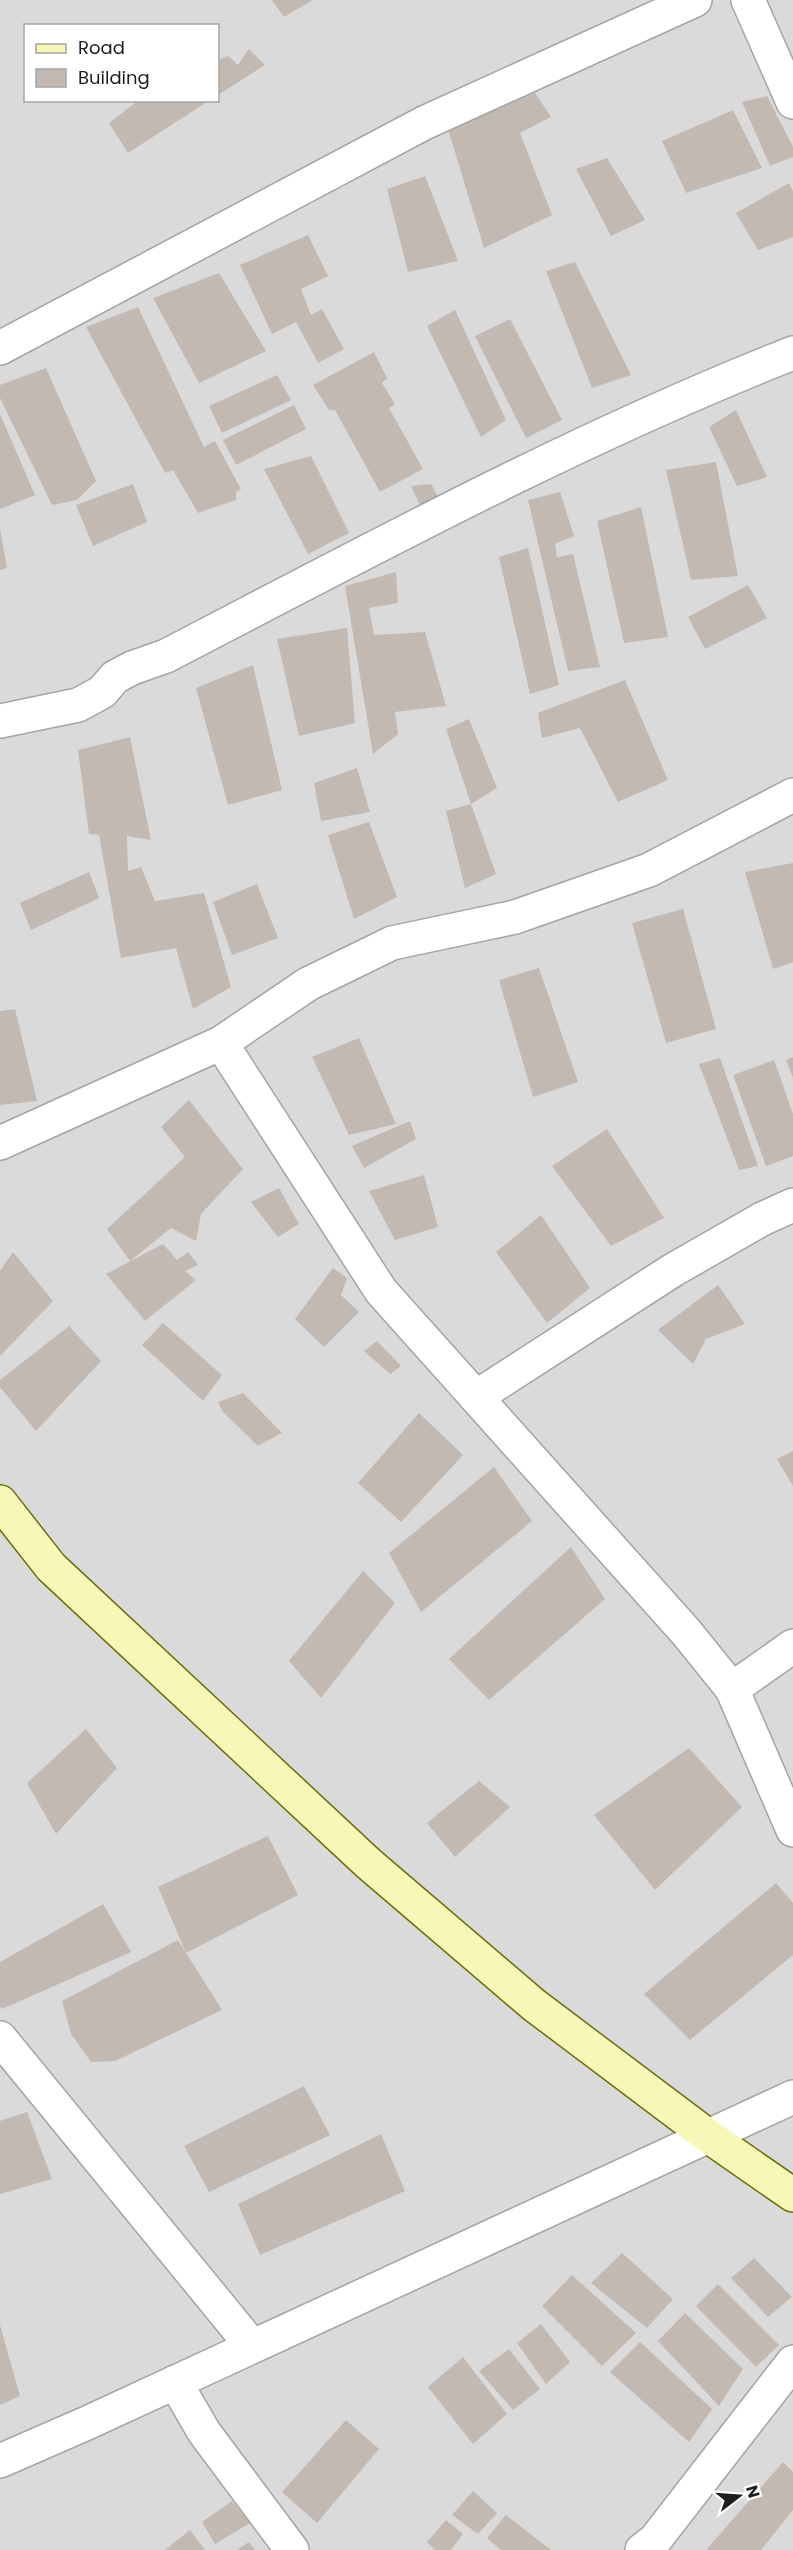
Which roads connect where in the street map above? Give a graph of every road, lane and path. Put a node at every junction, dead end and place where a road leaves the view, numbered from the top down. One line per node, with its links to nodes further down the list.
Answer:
1 (695, 0): 4 (street)
2 (748, 0): 3 (street)
3 (793, 102)
4 (0, 348)
5 (793, 353): 6 (street)
6 (0, 721)
7 (793, 795): 8 (street)
8 (220, 1043): 9 (street); 11 (street)
9 (0, 1143)
10 (793, 1205): 11 (street)
11 (476, 1397): 14 (street)
12 (0, 1502): 18 (street)
13 (793, 1646): 14 (street)
14 (732, 1689): 15 (street)
15 (793, 1830)
16 (0, 2038): 20 (street)
17 (793, 2097): 18 (street)
18 (708, 2136): 19 (street); 20 (street)
19 (793, 2195)
20 (252, 2346): 22 (street)
21 (793, 2362): 24 (street)
22 (175, 2382): 23 (street); 25 (street)
23 (0, 2461)
24 (655, 2547)
25 (292, 2550)

